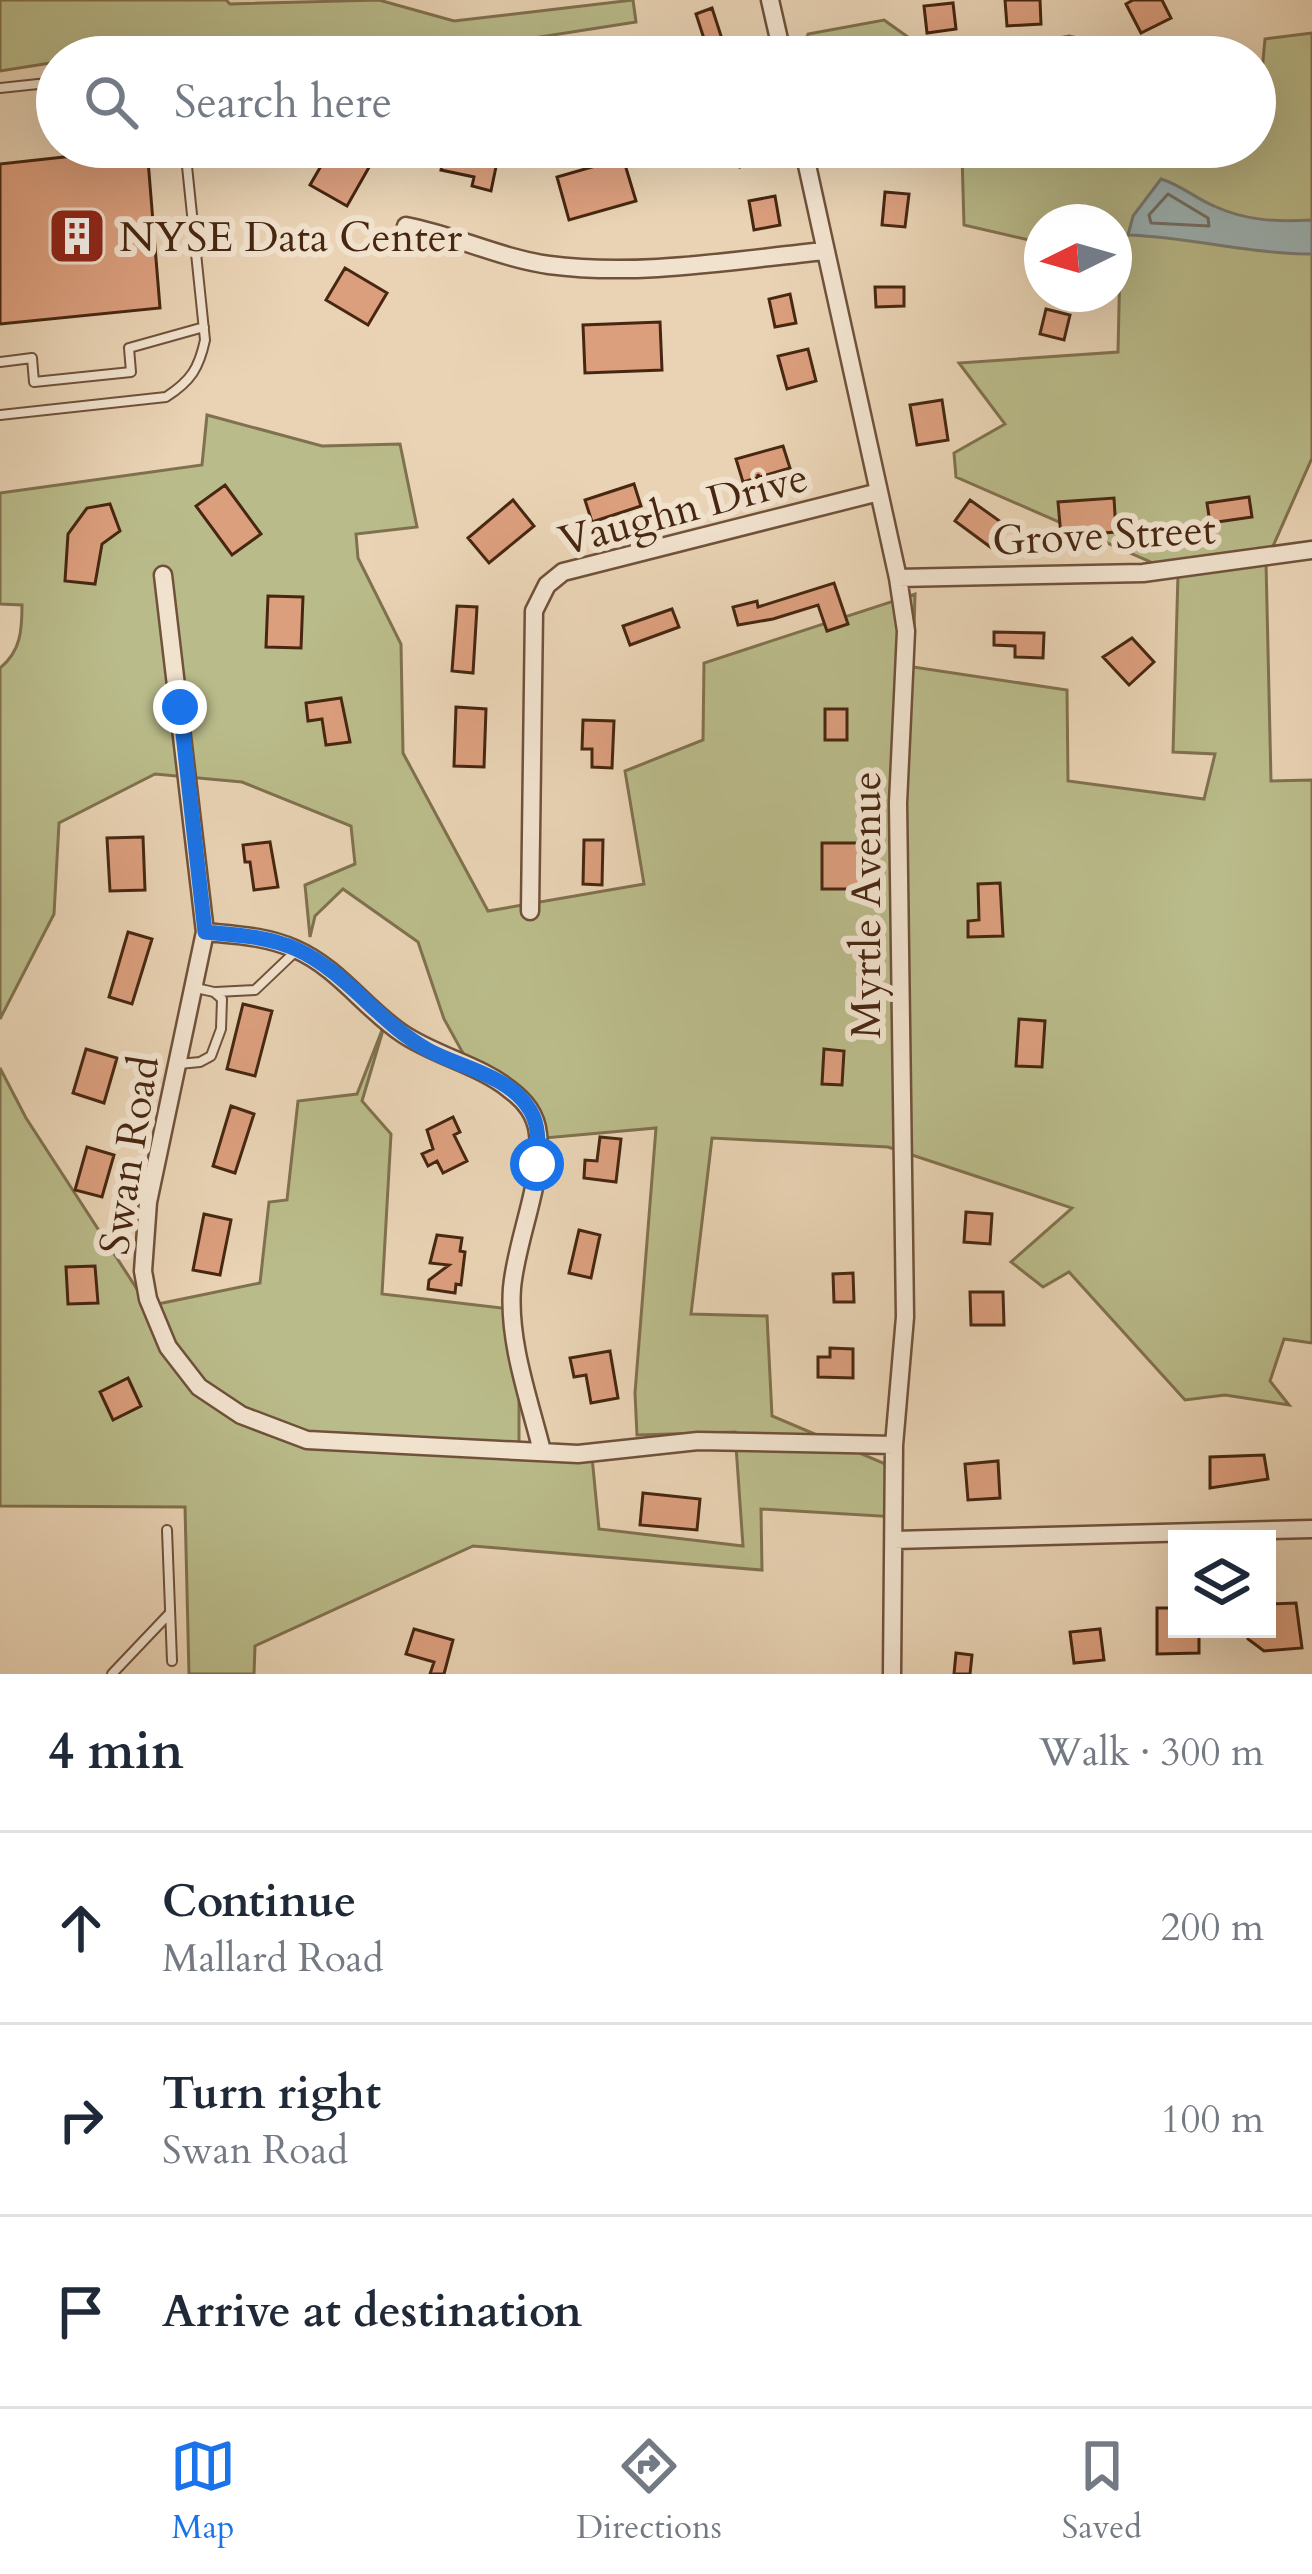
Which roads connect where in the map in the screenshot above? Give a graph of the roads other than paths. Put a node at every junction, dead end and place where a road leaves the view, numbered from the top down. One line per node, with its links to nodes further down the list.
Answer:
1 (770, 0): 2 (street)
2 (778, 36)
3 (36, 84): 4 (lane)
4 (0, 88)
5 (187, 168): 9 (lane)
6 (807, 168): 8 (street, Myrtle Avenue)
7 (406, 226): 8 (street)
8 (825, 251): 12 (street, Myrtle Avenue)
9 (204, 327): 10 (lane); 11 (lane)
10 (0, 362)
11 (0, 415)
12 (879, 492): 15 (street, Myrtle Avenue); 16 (street, Vaughn Drive)
13 (1312, 550): 15 (street, Grove Street)
14 (164, 574): 17 (street, Swan Road)
15 (898, 578): 22 (street, Myrtle Avenue)
16 (530, 910)
17 (205, 932): 18 (street); 19 (street, Swan Road)
18 (297, 950): 20 (lane); 23 (street)
19 (193, 988): 20 (lane); 21 (street, Swan Road)
20 (214, 992): 21 (lane)
21 (177, 1064): 23 (street, Swan Road)
22 (894, 1445): 23 (street, Swan Road); 26 (street, Myrtle Avenue)
23 (542, 1451)
24 (1312, 1529): 26 (street)
25 (167, 1530): 27 (lane)
26 (894, 1540): 30 (street, Myrtle Avenue)
27 (170, 1613): 28 (lane); 29 (lane)
28 (172, 1661)
29 (112, 1674)
30 (892, 1674)

